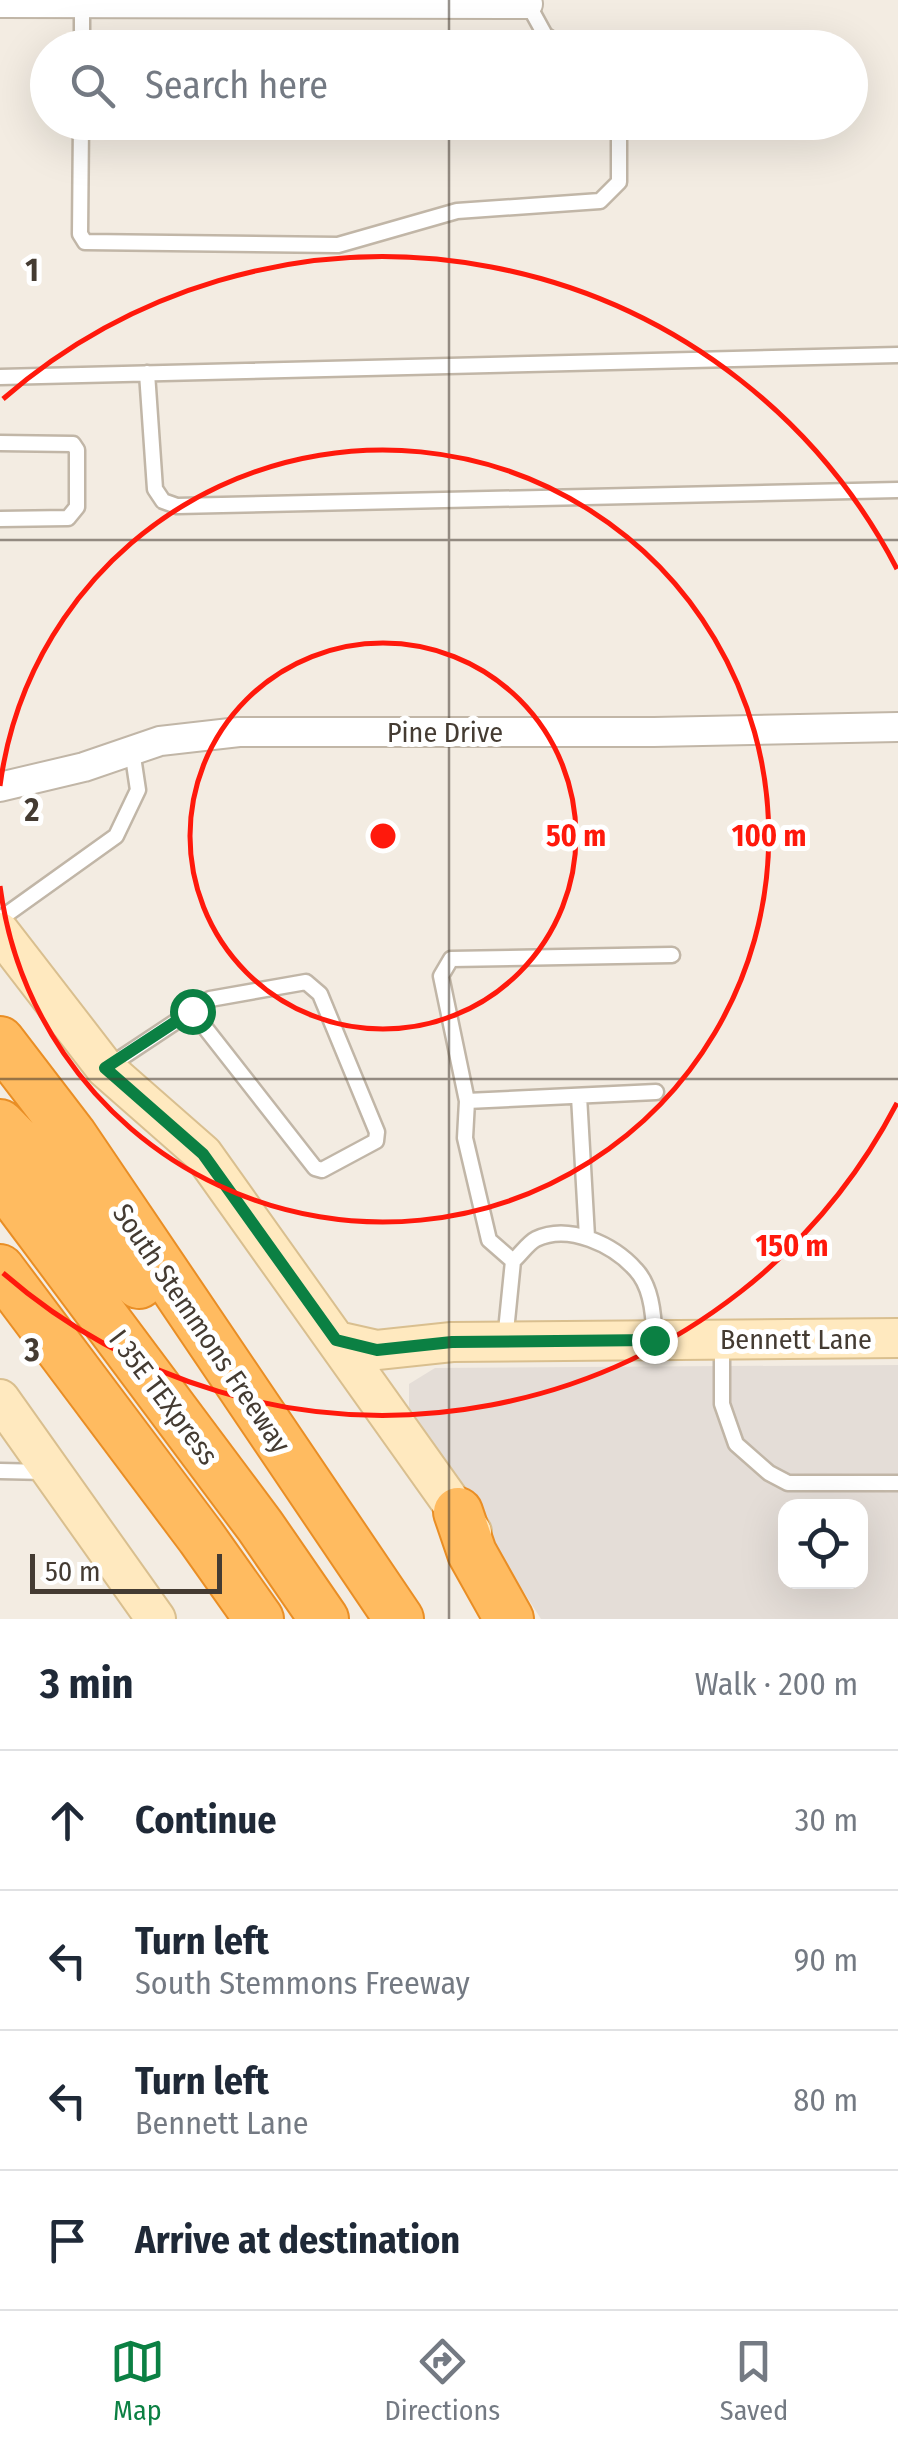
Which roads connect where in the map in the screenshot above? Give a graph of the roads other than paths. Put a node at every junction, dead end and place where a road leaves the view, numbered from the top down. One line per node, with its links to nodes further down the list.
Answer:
1 (137, 1): 3 (street); 4 (street)
2 (0, 2): 3 (street)
3 (82, 2): 5 (lane)
4 (528, 4): 6 (lane)
5 (82, 30)
6 (543, 30)
7 (82, 140): 8 (lane)
8 (620, 140)
9 (898, 355): 10 (lane)
10 (147, 373): 11 (lane); 13 (lane)
11 (0, 376)
12 (0, 443): 14 (lane)
13 (898, 490)
14 (0, 519)
15 (898, 727): 16 (street, Pine Drive)
16 (132, 750): 17 (street, Pine Drive); 18 (lane)
17 (0, 787)
18 (0, 919)
19 (0, 932): 23 (main road)
20 (672, 955): 26 (lane)
21 (192, 1011): 21 (lane); 23 (lane)
22 (0, 1041): 42 (highway, South Stemmons Freeway)
23 (105, 1068): 33 (main road)
24 (656, 1092): 25 (lane)
25 (579, 1096): 26 (lane); 29 (lane)
26 (467, 1101): 30 (lane)
27 (0, 1124): 42 (highway)
28 (0, 1178): 45 (highway, I 35E TEXpress)
29 (587, 1237): 30 (lane); 34 (lane)
30 (513, 1261): 36 (lane)
31 (0, 1269): 44 (highway)
32 (898, 1338): 35 (main road, Bennett Lane)
33 (336, 1340): 36 (main road, Bennett Lane); 41 (main road)
34 (654, 1340): 35 (main road, Bennett Lane); 36 (main road, Bennett Lane)
35 (722, 1340): 40 (lane)
36 (505, 1342)
37 (0, 1398): 39 (main road)
38 (0, 1471): 39 (lane)
39 (52, 1472): 43 (main road)
40 (898, 1483)
41 (458, 1512): 47 (highway); 48 (main road)
42 (336, 1527): 46 (highway, South Stemmons Freeway)
43 (156, 1619)
44 (258, 1619)
45 (324, 1619)
46 (399, 1619)
47 (509, 1619)
48 (526, 1619)

